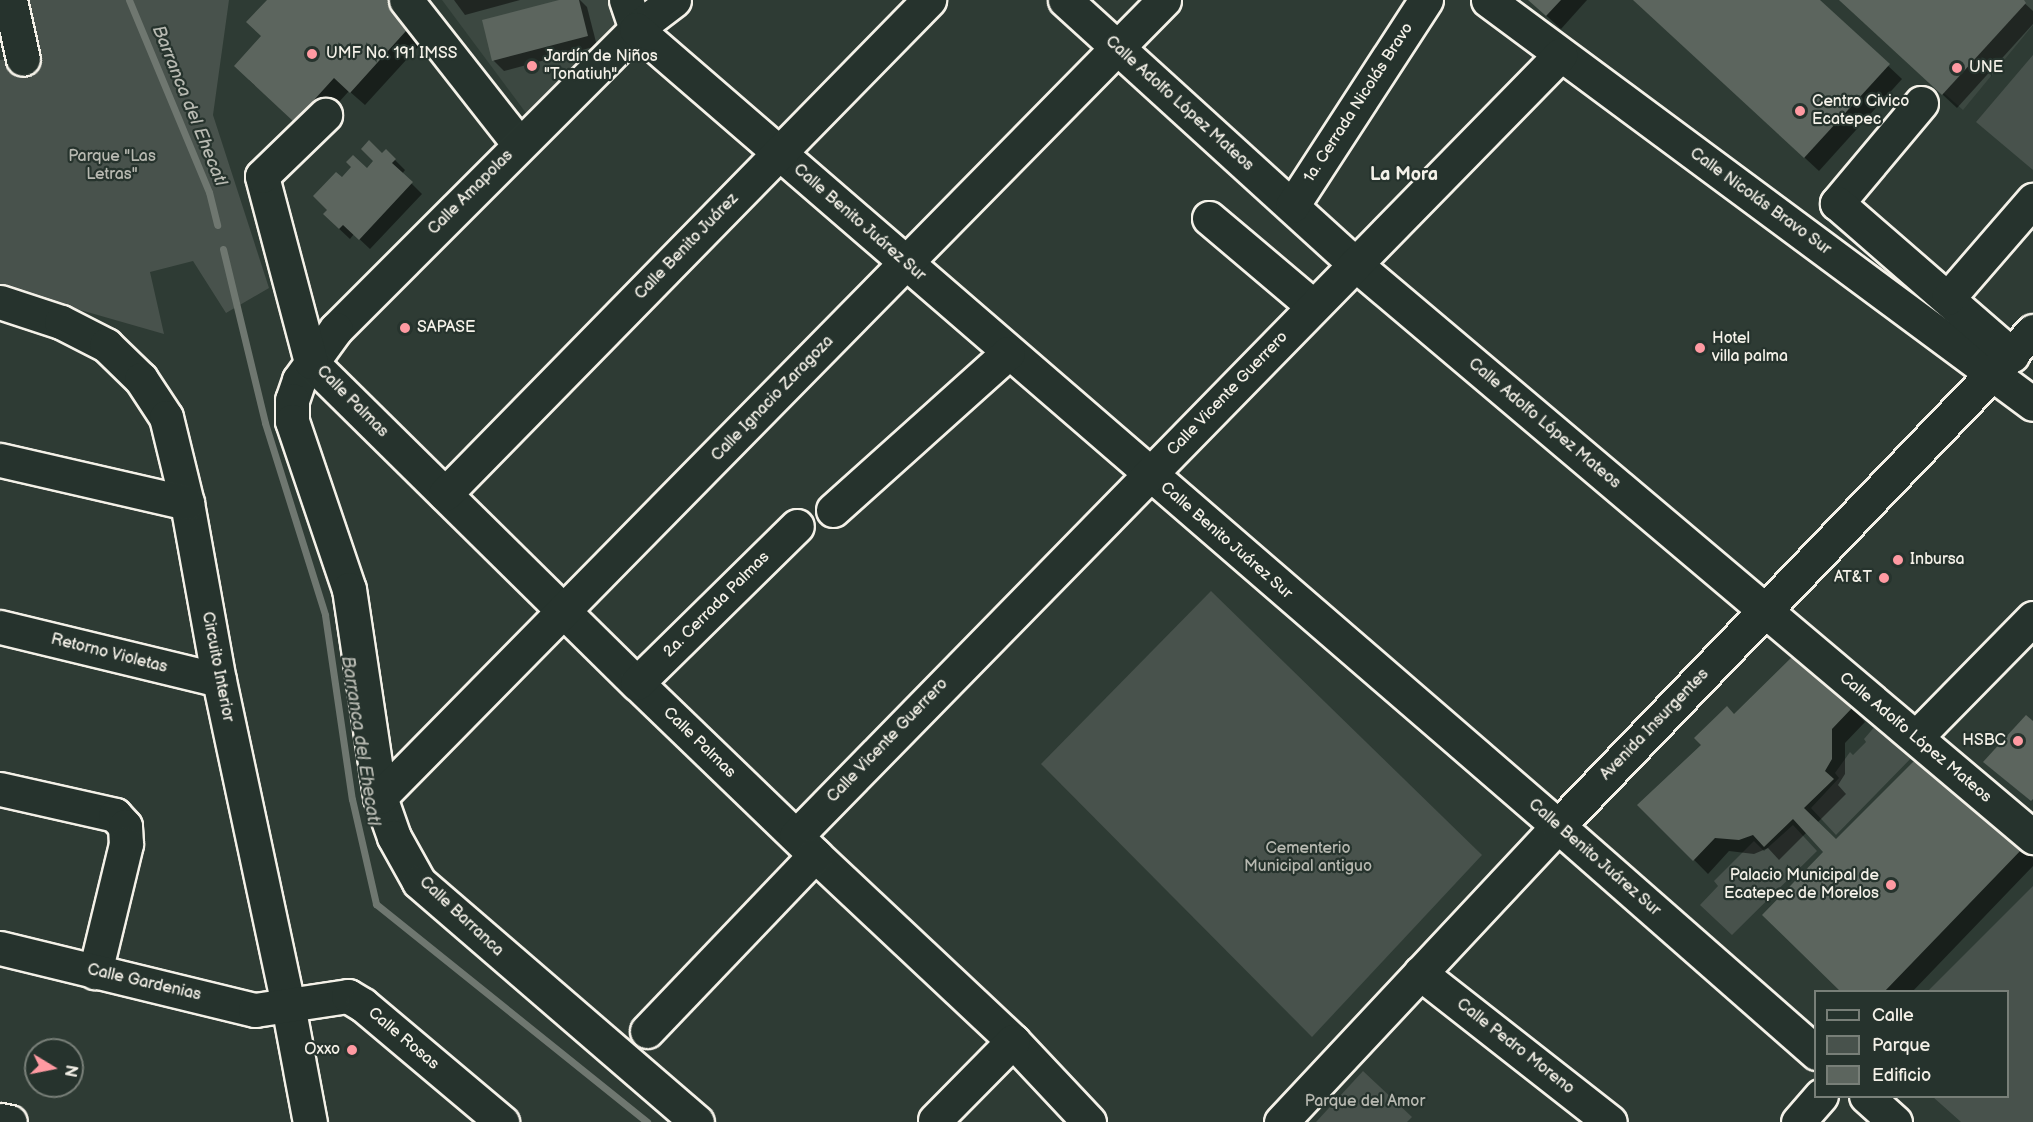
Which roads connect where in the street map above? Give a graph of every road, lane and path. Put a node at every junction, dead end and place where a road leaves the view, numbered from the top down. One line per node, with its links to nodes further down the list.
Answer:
1 (10, 0): 12 (street)
2 (406, 0): 15 (street)
3 (674, 0): 9 (street, Calle Amapolas)
4 (929, 0): 16 (street, Calle Benito Juárez)
5 (1065, 0): 10 (street, Calle Adolfo López Mateos)
6 (1164, 0): 10 (street, Calle Ignacio Zaragoza)
7 (1426, 0): 18 (street, 1a. Cerrada Nicolás Bravo)
8 (1488, 0): 11 (street, Calle Nicolás Bravo Sur)
9 (631, 14): 15 (street, Calle Amapolas); 16 (street, Calle Benito Juárez Sur)
10 (1117, 48): 18 (street, Calle Adolfo López Mateos); 20 (street, Calle Ignacio Zaragoza)
11 (1560, 55): 21 (street, Calle Vicente Guerrero); 26 (street, Calle Nicolás Bravo Sur)
12 (23, 59)
13 (1921, 103): 22 (street)
14 (325, 115): 27 (street)
15 (519, 144): 27 (street, Calle Amapolas)
16 (779, 154): 20 (street, Calle Benito Juárez Sur); 31 (street, Calle Benito Juárez)
17 (2033, 200): 22 (street)
18 (1292, 206): 21 (street, Calle Adolfo López Mateos)
19 (1209, 218): 24 (street)
20 (905, 263): 25 (street, Calle Benito Juárez Sur); 36 (street, Calle Ignacio Zaragoza)
21 (1355, 264): 24 (street, Calle Vicente Guerrero); 35 (street, Calle Adolfo López Mateos)
22 (1948, 298): 26 (street)
23 (0, 302): 32 (street, Circuito Interior)
24 (1313, 306): 30 (street, Calle Vicente Guerrero)
25 (1008, 352): 30 (street, Calle Benito Juárez Sur); 33 (street)
26 (2013, 353): 28 (street, Calle Nicolás Bravo Sur); 35 (street, Avenida Insurgentes)
27 (311, 362): 31 (street, Calle Palmas); 43 (street, Calle Barranca)
28 (2033, 404)
29 (0, 460): 32 (street)
30 (1149, 475): 44 (street, Calle Benito Juárez Sur); 46 (street, Calle Vicente Guerrero)
31 (445, 494): 36 (street, Calle Palmas)
32 (187, 503): 39 (street, Circuito Interior)
33 (833, 510)
34 (797, 526): 40 (street, 2a. Cerrada Palmas)
35 (1764, 611): 41 (street, Calle Adolfo López Mateos); 44 (street, Avenida Insurgentes)
36 (564, 612): 40 (street, Calle Palmas); 43 (street, Calle Ignacio Zaragoza)
37 (2033, 618): 41 (street)
38 (0, 627): 39 (street, Retorno Violetas)
39 (219, 681): 50 (street, Circuito Interior)
40 (637, 683): 46 (street, Calle Palmas)
41 (1916, 736): 45 (street, Calle Adolfo López Mateos)
42 (0, 789): 48 (street)
43 (380, 797): 61 (street, Calle Barranca)
44 (1558, 826): 49 (street, Avenida Insurgentes); 53 (street, Calle Benito Juárez Sur)
45 (2033, 837)
46 (805, 846): 51 (street, Calle Vicente Guerrero); 52 (street, Calle Palmas)
47 (0, 948): 48 (street, Calle Gardenias)
48 (95, 972): 50 (street, Calle Gardenias)
49 (1420, 972): 63 (street, Avenida Insurgentes); 64 (street, Calle Pedro Moreno)
50 (288, 1005): 59 (street, Circuito Interior); 60 (street, Calle Rosas)
51 (647, 1031)
52 (1013, 1041): 57 (street); 62 (street, Calle Palmas)
53 (1814, 1052)
54 (1819, 1098): 65 (street)
55 (1868, 1098): 66 (street)
56 (0, 1120): 58 (street)
57 (935, 1120)
58 (10, 1122)
59 (309, 1122)
60 (502, 1122)
61 (697, 1122)
62 (1089, 1122)
63 (1281, 1122)
64 (1610, 1122)
65 (1798, 1122)
66 (1895, 1122)

